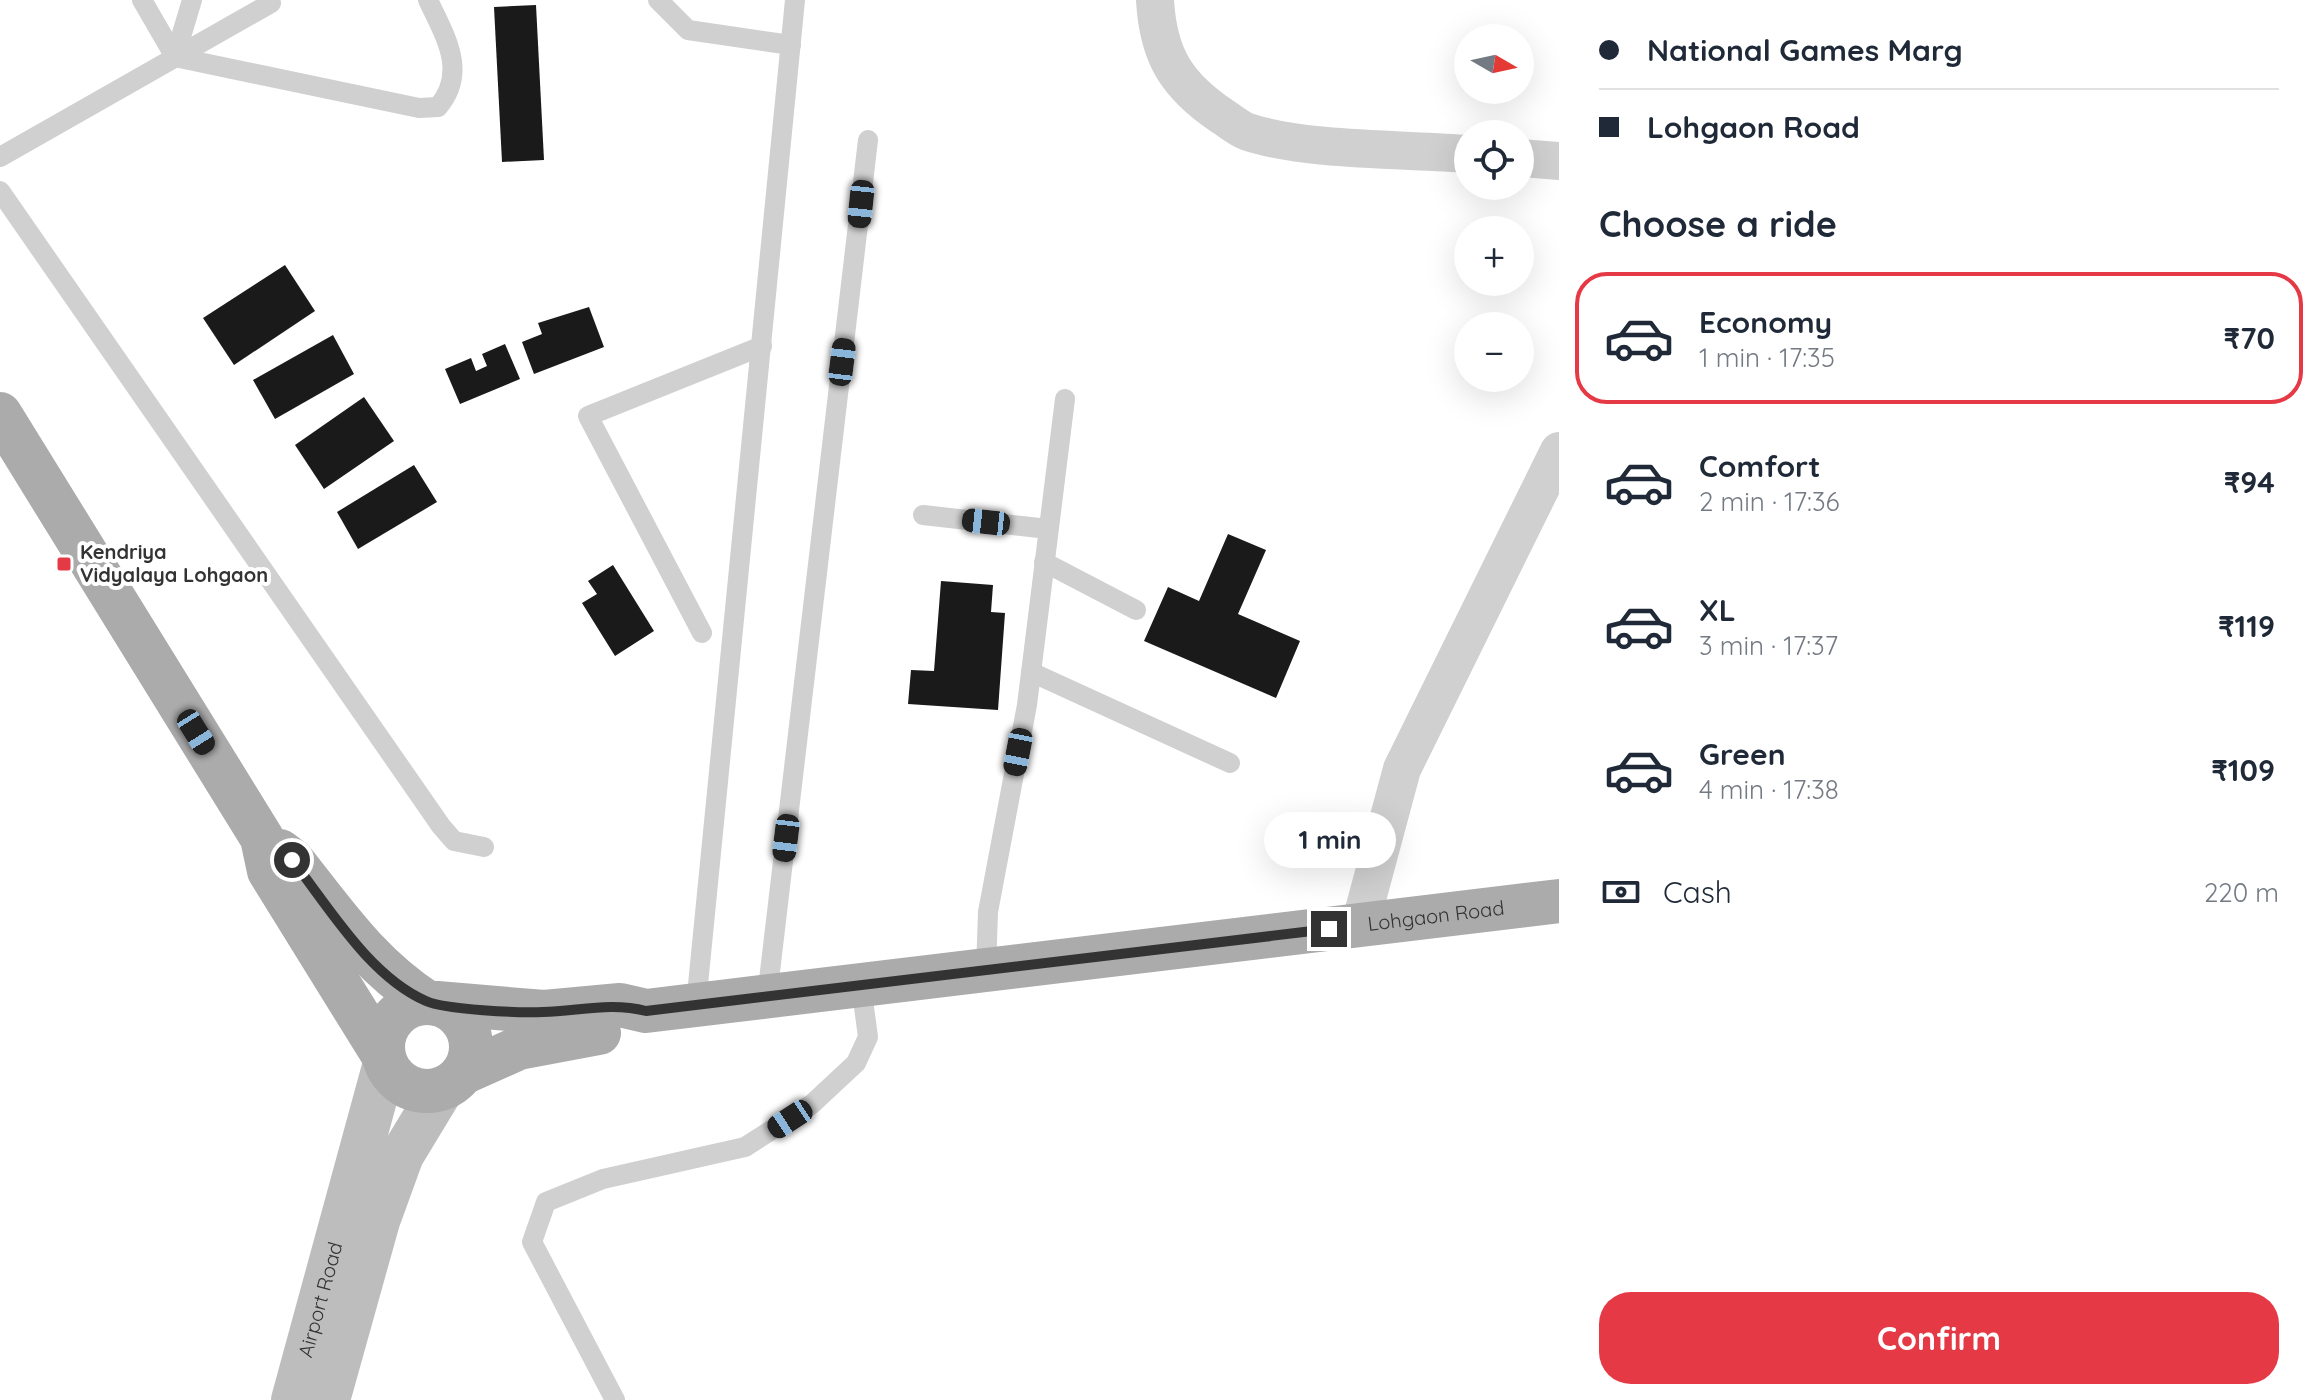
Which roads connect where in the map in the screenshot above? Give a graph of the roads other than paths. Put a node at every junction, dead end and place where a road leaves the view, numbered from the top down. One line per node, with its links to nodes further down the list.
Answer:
1 (142, 0): 9 (lane)
2 (192, 0): 9 (lane)
3 (428, 0): 9 (lane)
4 (658, 0): 8 (lane)
5 (795, 0): 8 (lane)
6 (1155, 0): 11 (street)
7 (271, 3): 9 (lane)
8 (791, 45): 16 (lane)
9 (175, 57): 12 (lane)
10 (868, 140): 33 (lane)
11 (1454, 153)
12 (0, 157)
13 (1534, 159): 14 (street)
14 (1559, 161)
15 (0, 191): 28 (lane)
16 (762, 346): 24 (lane); 35 (lane)
17 (1065, 399): 21 (lane)
18 (0, 414): 27 (main road)
19 (1559, 451): 30 (street)
20 (923, 515): 21 (lane)
21 (1048, 529): 22 (lane)
22 (1044, 562): 23 (lane); 25 (lane)
23 (1136, 610)
24 (702, 633)
25 (1031, 672): 26 (lane); 31 (lane)
26 (1230, 763)
27 (262, 838): 34 (main road); 37 (main road)
28 (484, 847)
29 (1559, 901): 30 (main road, Lohgaon Road)
30 (1360, 925): 31 (main road, Lohgaon Road)
31 (986, 970): 32 (main road, Lohgaon Road)
32 (861, 985): 33 (main road, Lohgaon Road); 41 (lane)
33 (767, 997): 35 (main road, Lohgaon Road)
34 (432, 1003): 36 (main road); 37 (main road); 38 (main road)
35 (696, 1005): 36 (main road, Lohgaon Road)
36 (646, 1011): 38 (main road)
37 (384, 1059): 38 (main road); 39 (main road, Airport Road)
38 (452, 1081): 40 (main road)
39 (293, 1400)
40 (328, 1400)
41 (615, 1400)

